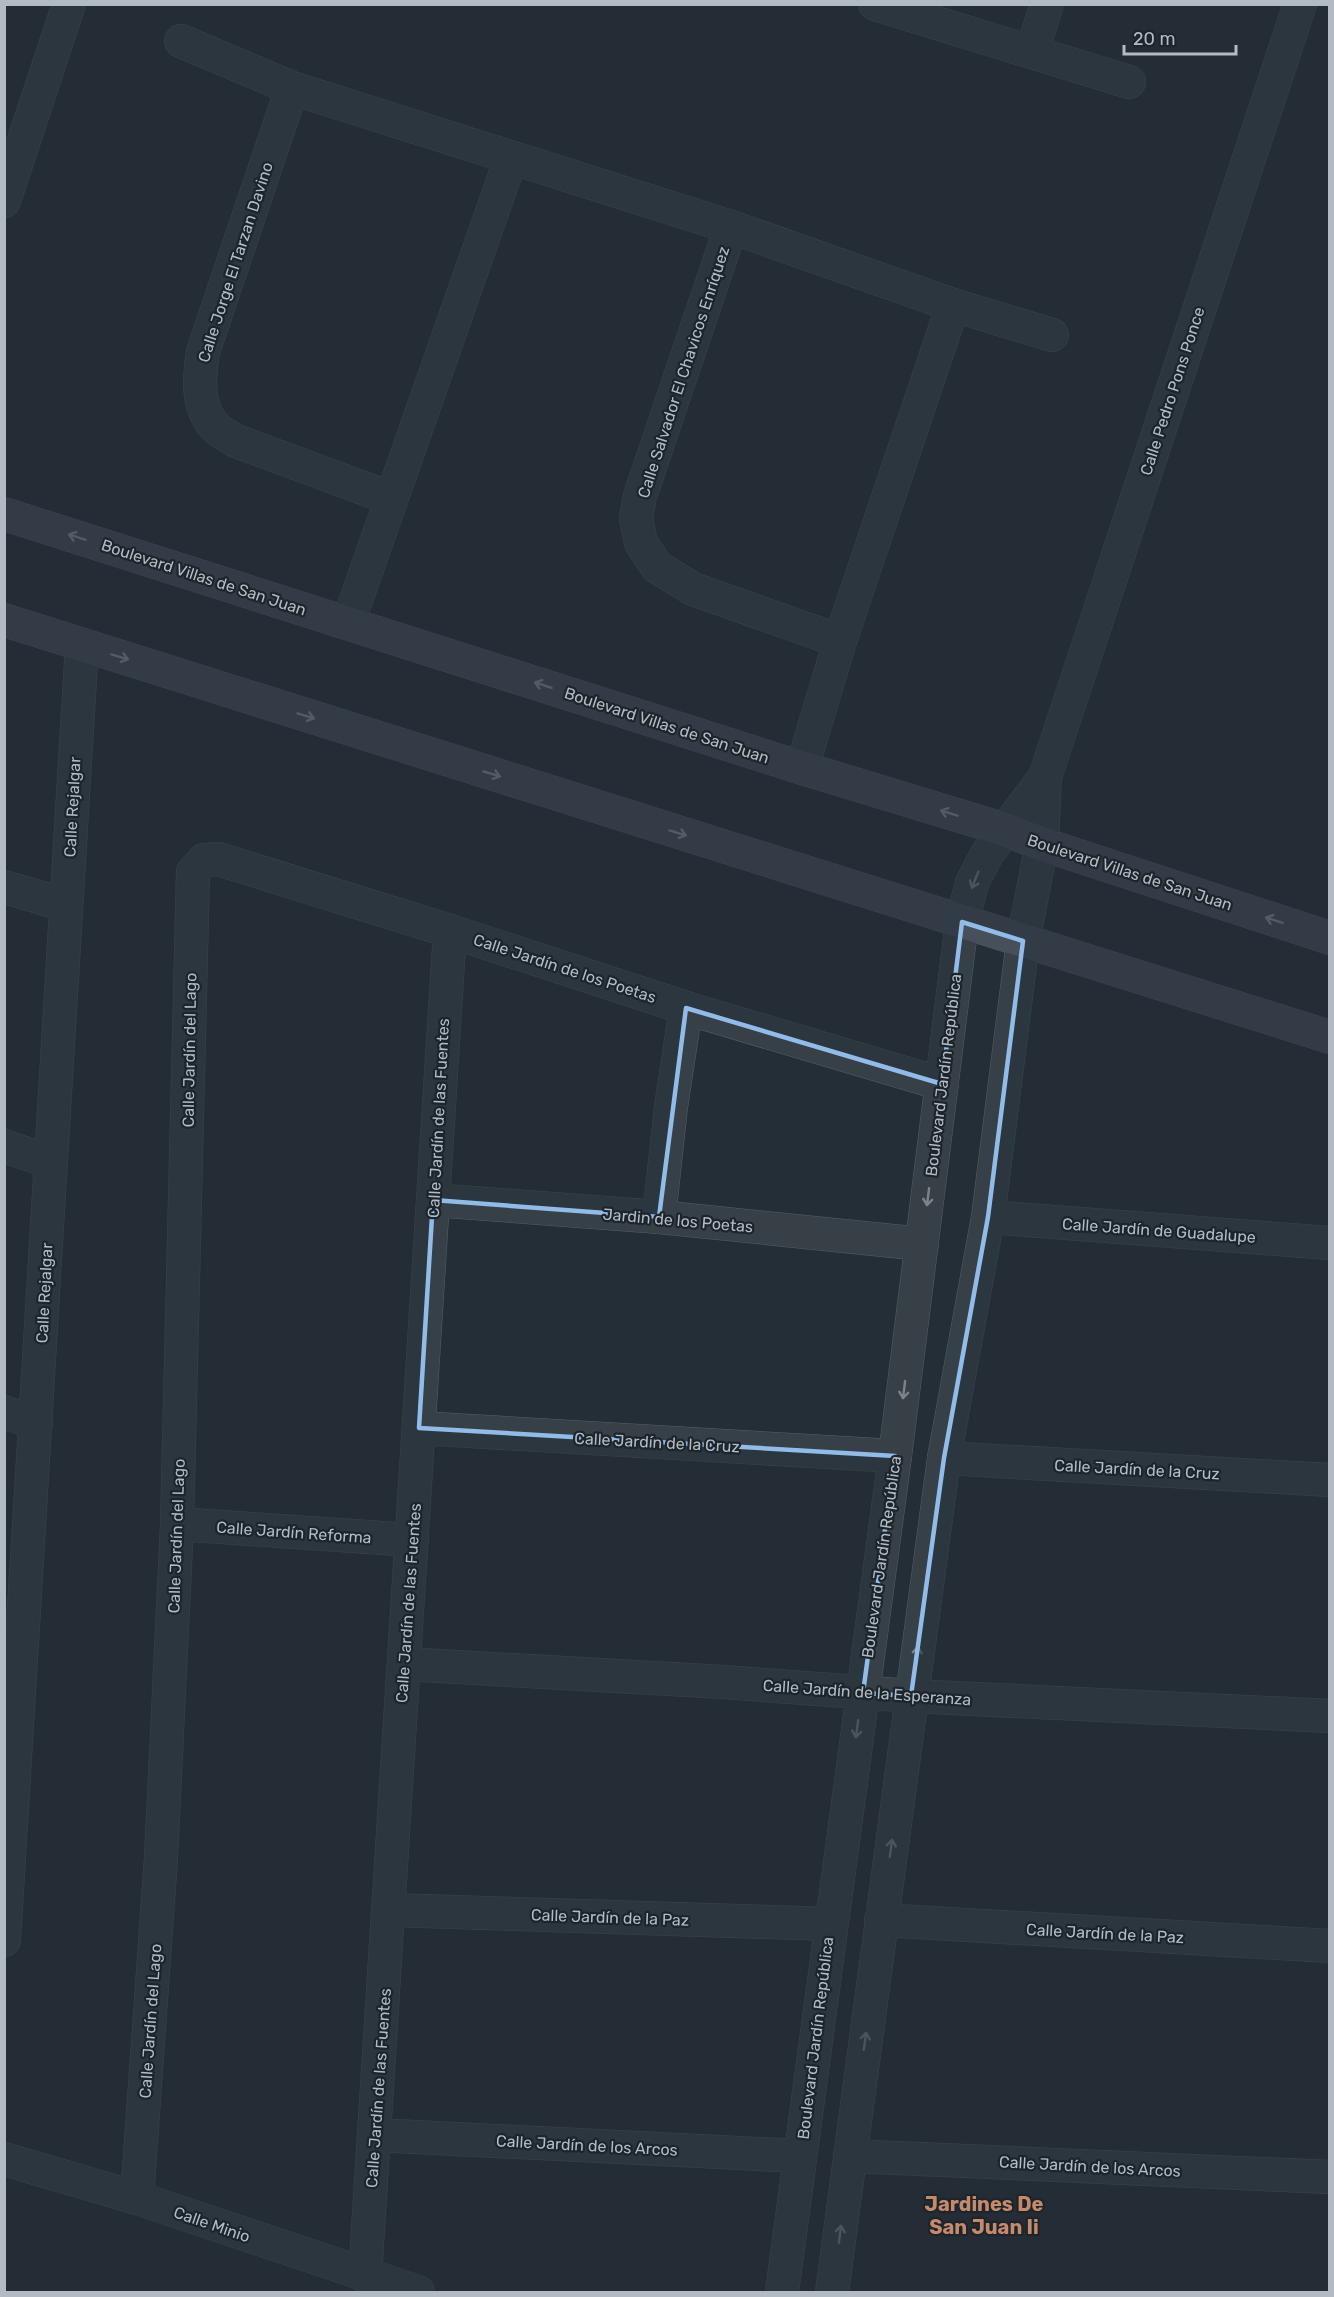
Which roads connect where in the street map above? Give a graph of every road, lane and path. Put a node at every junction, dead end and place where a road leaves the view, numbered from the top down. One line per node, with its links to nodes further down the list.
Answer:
1 (69, 4): 10 (street)
2 (875, 4): 6 (street)
3 (1047, 4): 6 (street)
4 (1300, 4): 21 (street, Calle Pedro Pons Ponce)
5 (181, 41): 8 (street)
6 (1032, 51): 7 (street)
7 (1129, 82)
8 (292, 88): 9 (street); 14 (street, Calle Jorge El Tarzan Davino)
9 (511, 158): 11 (street, Calle Salvador El Chavicos Enríquez); 14 (street)
10 (4, 201)
11 (731, 227): 12 (street, Calle Salvador El Chavicos Enríquez); 18 (street, Calle Salvador El Chavicos Enríquez)
12 (953, 305): 13 (street, Calle Salvador El Chavicos Enríquez); 18 (street)
13 (1052, 335)
14 (390, 498): 17 (street)
15 (4, 514): 17 (street, Boulevard Villas de San Juan, one-way to 15)
16 (4, 620): 19 (street)
17 (348, 622): 20 (street, Boulevard Villas de San Juan, one-way to 17)
18 (840, 641): 20 (street)
19 (82, 645): 26 (street, Calle Rejalgar); 27 (street, one-way to 27)
20 (802, 768): 22 (street, Boulevard Villas de San Juan, one-way to 20)
21 (1045, 777): 22 (street, Calle Pedro Pons Ponce); 23 (street, Calle Pedro Pons Ponce)
22 (1004, 829): 23 (street, Boulevard Villas de San Juan); 27 (street, Boulevard Jardín República, one-way to 27)
23 (1042, 844): 29 (street, Boulevard Villas de San Juan, one-way to 23); 30 (street)
24 (193, 872): 28 (street, Calle Jardín de los Poetas); 47 (street, Calle Jardín del Lago)
25 (4, 887): 26 (street)
26 (66, 905): 35 (street, Calle Rejalgar)
27 (962, 922): 30 (street); 33 (street, Boulevard Jardín República)
28 (450, 931): 31 (street, Calle Jardín de los Poetas); 36 (street, Calle Jardín de las Fuentes)
29 (1329, 938)
30 (1023, 941): 32 (street); 38 (street)
31 (686, 1008): 33 (street, Calle Jardín de los Poetas); 37 (street)
32 (1329, 1037)
33 (942, 1084): 40 (street, Boulevard Jardín República, one-way to 40)
34 (4, 1146): 35 (street)
35 (51, 1162): 42 (street, Calle Rejalgar)
36 (433, 1200): 37 (street, Jardin de los Poetas); 43 (street, Calle Jardín de las Fuentes)
37 (659, 1217): 40 (street, Jardin de los Poetas)
38 (988, 1217): 39 (street, Calle Jardín de Guadalupe); 45 (street)
39 (1329, 1243)
40 (922, 1244): 44 (street, Boulevard Jardín República, one-way to 44)
41 (4, 1412): 42 (street)
42 (36, 1423): 49 (street, Calle Rejalgar)
43 (419, 1428): 44 (street, Calle Jardín de la Cruz); 48 (street, Calle Jardín de las Fuentes)
44 (895, 1455): 51 (street, Boulevard Jardín República)
45 (944, 1458): 46 (street, Calle Jardín de la Cruz); 52 (street, one-way to 45)
46 (1329, 1480)
47 (177, 1524): 48 (street, Calle Jardín Reforma); 65 (street, Calle Jardín del Lago)
48 (412, 1540): 50 (street, Calle Jardín de las Fuentes)
49 (13, 1657): 54 (street, Calle Rejalgar)
50 (404, 1664): 51 (street, Calle Jardín de la Esperanza); 55 (street, Calle Jardín de las Fuentes)
51 (862, 1693): 52 (street, Calle Jardín de la Esperanza); 57 (street, Boulevard Jardín República, one-way to 57)
52 (911, 1696): 53 (street, Calle Jardín de la Esperanza); 56 (street, one-way to 52)
53 (1329, 1716)
54 (6, 1896): 58 (street, Calle Rejalgar)
55 (389, 1910): 57 (street, Calle Jardín de la Paz); 60 (street, Calle Jardín de las Fuentes)
56 (881, 1920): 59 (street, Calle Jardín de la Paz); 62 (street, one-way to 56)
57 (831, 1924): 61 (street, Boulevard Jardín República)
58 (4, 1940)
59 (1329, 1946)
60 (375, 2135): 61 (street, Calle Jardín de los Arcos); 66 (street, Calle Jardín de las Fuentes)
61 (800, 2156): 68 (street, Boulevard Jardín República)
62 (850, 2156): 64 (street, Calle Jardín de los Arcos); 69 (street, one-way to 62)
63 (4, 2159): 65 (street, Calle Minio)
64 (1329, 2177)
65 (137, 2198): 66 (street, Calle Minio)
66 (365, 2276): 67 (street, Calle Minio)
67 (418, 2292)
68 (782, 2292)
69 (832, 2292)

